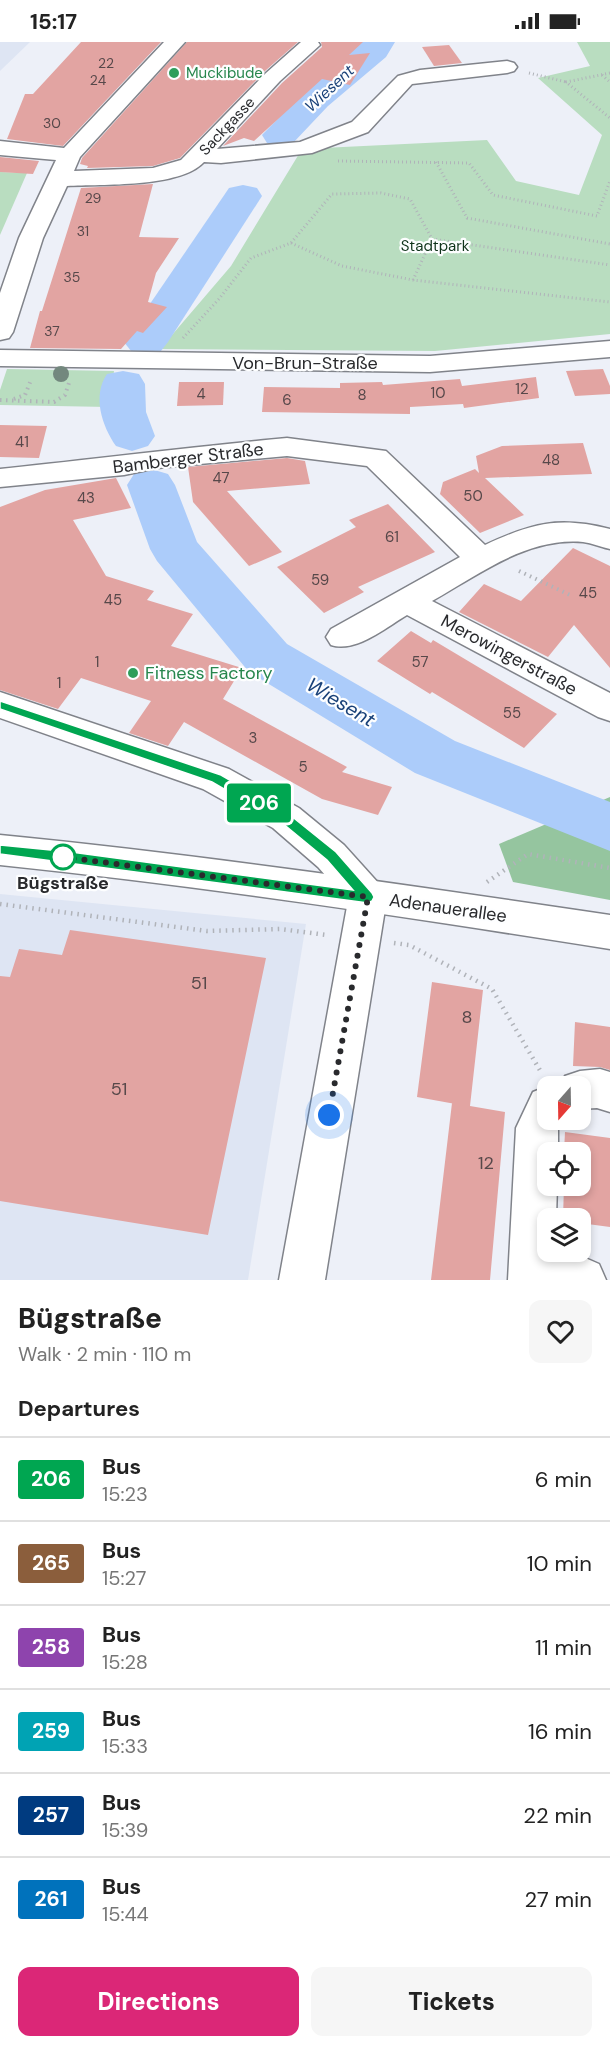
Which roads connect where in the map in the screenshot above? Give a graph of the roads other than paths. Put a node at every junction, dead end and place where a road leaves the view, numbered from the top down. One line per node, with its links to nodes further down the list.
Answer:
1 (175, 42): 5 (street)
2 (310, 45): 7 (street, Sackgasse)
3 (507, 67): 6 (street)
4 (0, 148): 5 (street)
5 (70, 155): 8 (street)
6 (306, 155): 7 (street); 7 (street)
7 (204, 158): 8 (street, Sackgasse)
8 (57, 179): 9 (street)
9 (0, 332)
10 (610, 349): 11 (street, Von-Brun-Straße)
11 (0, 358)
12 (0, 478): 14 (street, Bamberger Straße)
13 (610, 539): 14 (street)
14 (487, 556): 15 (street)
15 (408, 602): 16 (street); 18 (street, Merowingerstraße)
16 (342, 637)
17 (0, 705): 20 (street)
18 (610, 708)
19 (0, 850): 20 (street, Adenauerallee)
20 (368, 897): 21 (street, Adenauerallee); 26 (street)
21 (610, 932)
22 (591, 1089): 23 (street)
23 (610, 1093)
24 (537, 1128): 25 (street)
25 (532, 1276): 27 (street)
26 (302, 1280)
27 (583, 1280)

